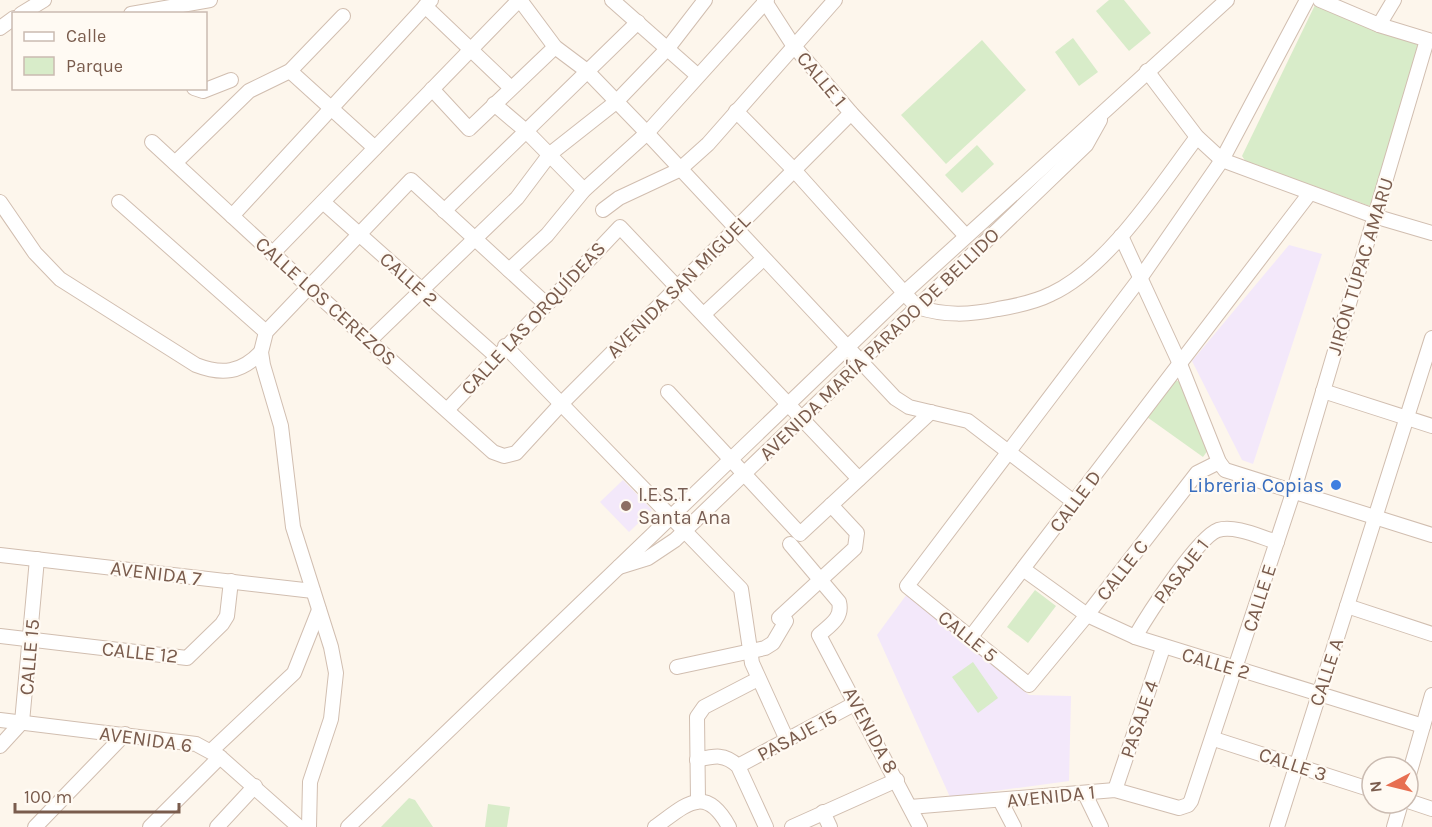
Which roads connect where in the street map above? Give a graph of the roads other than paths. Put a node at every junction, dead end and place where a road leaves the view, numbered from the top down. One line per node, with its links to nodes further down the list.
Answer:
1 (44, 0): 14 (street)
2 (203, 0): 13 (street)
3 (519, 0): 20 (street); 22 (street)
4 (612, 0): 16 (street)
5 (705, 0): 21 (street)
6 (835, 0): 19 (street, CALLE LAS ORQUÍDEAS)
7 (1227, 0): 25 (street, AVENIDA MARÍA PARADO DE BELLIDO)
8 (1307, 0): 43 (street)
9 (1320, 0): 17 (street)
10 (1394, 0): 17 (street)
11 (766, 1): 19 (street, CALLE 1); 26 (street)
12 (428, 3): 22 (street); 34 (street)
13 (141, 9)
14 (24, 12)
15 (343, 16): 23 (street)
16 (638, 22): 21 (street); 24 (street)
17 (1379, 25): 18 (street)
18 (1430, 41): 55 (street, JIRÓN TÚPAC AMARU)
19 (794, 45): 35 (street, CALLE LAS ORQUÍDEAS); 36 (street, CALLE 1)
20 (555, 47): 24 (street); 28 (street)
21 (668, 48): 26 (street); 32 (street)
22 (471, 49): 28 (street); 29 (street)
23 (290, 71): 34 (street); 44 (street)
24 (587, 71): 32 (street); 37 (street)
25 (1147, 71): 31 (street, AVENIDA MARÍA PARADO DE BELLIDO); 39 (street)
26 (697, 75): 38 (street)
27 (231, 80): 30 (street)
28 (511, 88): 33 (street)
29 (432, 89): 33 (street); 41 (street)
30 (207, 90)
31 (1121, 95): 59 (street, AVENIDA MARÍA PARADO DE BELLIDO); 71 (street, AVENIDA MARÍA PARADO DE BELLIDO)
32 (616, 102): 38 (street); 42 (street)
33 (494, 104): 37 (street)
34 (330, 107): 41 (street); 54 (street)
35 (736, 111): 45 (street, CALLE LAS ORQUÍDEAS); 46 (street)
36 (851, 113): 46 (street, AVENIDA SAN MIGUEL); 59 (street, CALLE 1)
37 (526, 131): 42 (street); 53 (street)
38 (647, 133): 45 (street); 47 (street)
39 (1197, 137): 43 (street); 60 (street)
40 (152, 142): 44 (street, CALLE LOS CEREZOS)
41 (375, 148): 51 (street)
42 (549, 154): 47 (street); 61 (street)
43 (1222, 160): 48 (street); 65 (street)
44 (175, 163): 54 (street, CALLE LOS CEREZOS)
45 (680, 170): 52 (street, CALLE LAS ORQUÍDEAS); 56 (street)
46 (794, 170): 56 (street, AVENIDA SAN MIGUEL); 69 (street)
47 (584, 190): 64 (street)
48 (1310, 193): 55 (street); 80 (street, CALLE D)
49 (0, 202): 78 (street)
50 (120, 202): 73 (street)
51 (323, 202): 58 (street, CALLE 2); 62 (street)
52 (603, 210)
53 (444, 211): 58 (street); 61 (street)
54 (232, 216): 62 (street, CALLE LOS CEREZOS)
55 (1374, 216): 57 (street); 81 (street, JIRÓN TÚPAC AMARU)
56 (735, 229): 63 (street); 66 (street, AVENIDA SAN MIGUEL)
57 (1432, 233)
58 (359, 234): 67 (street); 68 (street, CALLE 2)
59 (966, 236): 69 (street, AVENIDA MARÍA PARADO DE BELLIDO)
60 (1121, 236): 65 (street); 71 (street)
61 (474, 239): 64 (street); 68 (street)
62 (273, 254): 67 (street, CALLE LOS CEREZOS)
63 (763, 260): 72 (street); 76 (street)
64 (509, 270): 70 (street)
65 (1141, 277): 80 (street); 90 (street)
66 (678, 286): 70 (street, CALLE LAS ORQUÍDEAS); 72 (street); 84 (street, AVENIDA SAN MIGUEL)
67 (309, 287): 73 (street); 75 (street, CALLE LOS CEREZOS)
68 (422, 290): 75 (street); 77 (street, CALLE 2)
69 (903, 294): 71 (street); 76 (street, AVENIDA MARÍA PARADO DE BELLIDO)
70 (546, 304): 77 (street, CALLE LAS ORQUÍDEAS)
71 (917, 308): 79 (street, AVENIDA MARÍA PARADO DE BELLIDO)
72 (704, 314): 83 (street)
73 (266, 332): 78 (street)
74 (1432, 338): 88 (street, CALLE A)
75 (369, 341): 85 (street, CALLE LOS CEREZOS)
76 (847, 348): 79 (street); 83 (street, AVENIDA MARÍA PARADO DE BELLIDO)
77 (500, 351): 84 (street, CALLE 2); 85 (street, CALLE LAS ORQUÍDEAS)
78 (261, 352): 111 (street)
79 (860, 362): 86 (street); 87 (street, AVENIDA MARÍA PARADO DE BELLIDO)
80 (1180, 364): 93 (street); 97 (street, CALLE D)
81 (1323, 391): 88 (street); 96 (street, JIRÓN TÚPAC AMARU)
82 (668, 392): 92 (street)
83 (788, 403): 87 (street); 92 (street, AVENIDA MARÍA PARADO DE BELLIDO)
84 (561, 404): 91 (street, AVENIDA SAN MIGUEL); 99 (street, CALLE 2)
85 (447, 410): 91 (street, CALLE LOS CEREZOS)
86 (931, 412): 90 (street); 95 (street)
87 (802, 418): 94 (street, AVENIDA MARÍA PARADO DE BELLIDO); 95 (street)
88 (1406, 418): 89 (street); 100 (street, CALLE A)
89 (1432, 426)
90 (1008, 450): 97 (street); 118 (street, CALLE 5)
91 (504, 456)
92 (730, 458): 94 (street); 99 (street, AVENIDA MARÍA PARADO DE BELLIDO)
93 (1219, 462): 96 (street); 114 (street, CALLE C)
94 (744, 474): 101 (street, AVENIDA MARÍA PARADO DE BELLIDO); 103 (street)
95 (859, 479): 98 (street)
96 (1293, 493): 100 (street); 104 (street, CALLE E)
97 (1074, 502): 108 (street, CALLE D)
98 (831, 505): 103 (street); 109 (street)
99 (669, 516): 101 (street, CALLE 2); 107 (street, AVENIDA MARÍA PARADO DE BELLIDO)
100 (1375, 518): 102 (street); 112 (street, CALLE A)
101 (684, 531): 107 (street, AVENIDA MARÍA PARADO DE BELLIDO); 121 (street, CALLE 2)
102 (1432, 535)
103 (795, 539): 109 (street)
104 (1277, 542): 117 (street, PASAJE 1); 123 (street, CALLE E)
105 (0, 555): 106 (street, AVENIDA 7)
106 (37, 559): 110 (street, AVENIDA 7); 119 (street, CALLE 15)
107 (616, 568): 156 (street, AVENIDA MARÍA PARADO DE BELLIDO)
108 (1023, 569): 114 (street, CALLE 2); 118 (street, CALLE D)
109 (821, 579): 121 (street); 128 (street, AVENIDA 8)
110 (231, 581): 111 (street, AVENIDA 7); 119 (street, CALLE 12)
111 (313, 591): 113 (street)
112 (1347, 606): 115 (street); 126 (street, CALLE A)
113 (320, 610): 136 (street); 155 (street)
114 (1087, 615): 117 (street, CALLE 2); 125 (street, CALLE C)
115 (1432, 634)
116 (0, 636): 119 (street, CALLE 12)
117 (1135, 637): 120 (street, CALLE 2)
118 (970, 638): 125 (street, CALLE 5)
119 (30, 640): 130 (street, CALLE 15)
120 (1163, 648): 123 (street, CALLE 2); 144 (street, PASAJE 4)
121 (750, 652): 122 (street); 124 (street)
122 (677, 667)
123 (1236, 669): 126 (street, CALLE 2); 133 (street, CALLE E)
124 (758, 679): 134 (street); 138 (street)
125 (1029, 686)
126 (1319, 694): 131 (street, CALLE 2); 139 (street, CALLE A)
127 (1432, 695): 131 (street)
128 (856, 703): 134 (street, PASAJE 15); 141 (street, AVENIDA 8)
129 (0, 720): 130 (street, AVENIDA 6)
130 (22, 723): 132 (street, AVENIDA 6); 135 (street, CALLE 15)
131 (1423, 726): 137 (street)
132 (125, 734): 136 (street, AVENIDA 6); 151 (street)
133 (1214, 739): 139 (street, CALLE 3); 148 (street, CALLE E)
134 (787, 740): 140 (street, PASAJE 15)
135 (0, 746)
136 (216, 754): 142 (street, AVENIDA 6); 152 (street)
137 (1415, 755)
138 (697, 760): 140 (street); 146 (street)
139 (1297, 765): 143 (street, CALLE 3); 165 (street, CALLE A)
140 (738, 766): 159 (street)
141 (897, 780): 149 (street, AVENIDA 8); 150 (street)
142 (255, 786): 153 (street); 154 (street, AVENIDA 6)
143 (1360, 786)
144 (1115, 790): 145 (street, AVENIDA 1); 148 (street, AVENIDA 1)
145 (1085, 794): 147 (street, AVENIDA 1); 164 (street)
146 (698, 800): 157 (street); 158 (street)
147 (1001, 801): 149 (street, AVENIDA 1); 163 (street)
148 (1188, 805)
149 (910, 807): 162 (street, AVENIDA 8)
150 (823, 812): 160 (street); 161 (street)
151 (35, 827)
152 (150, 827)
153 (216, 827)
154 (299, 827)
155 (309, 827)
156 (348, 827)
157 (655, 827)
158 (729, 827)
159 (766, 827)
160 (792, 827)
161 (830, 827)
162 (920, 827)
163 (1014, 827)
164 (1101, 827)
165 (1278, 827)

